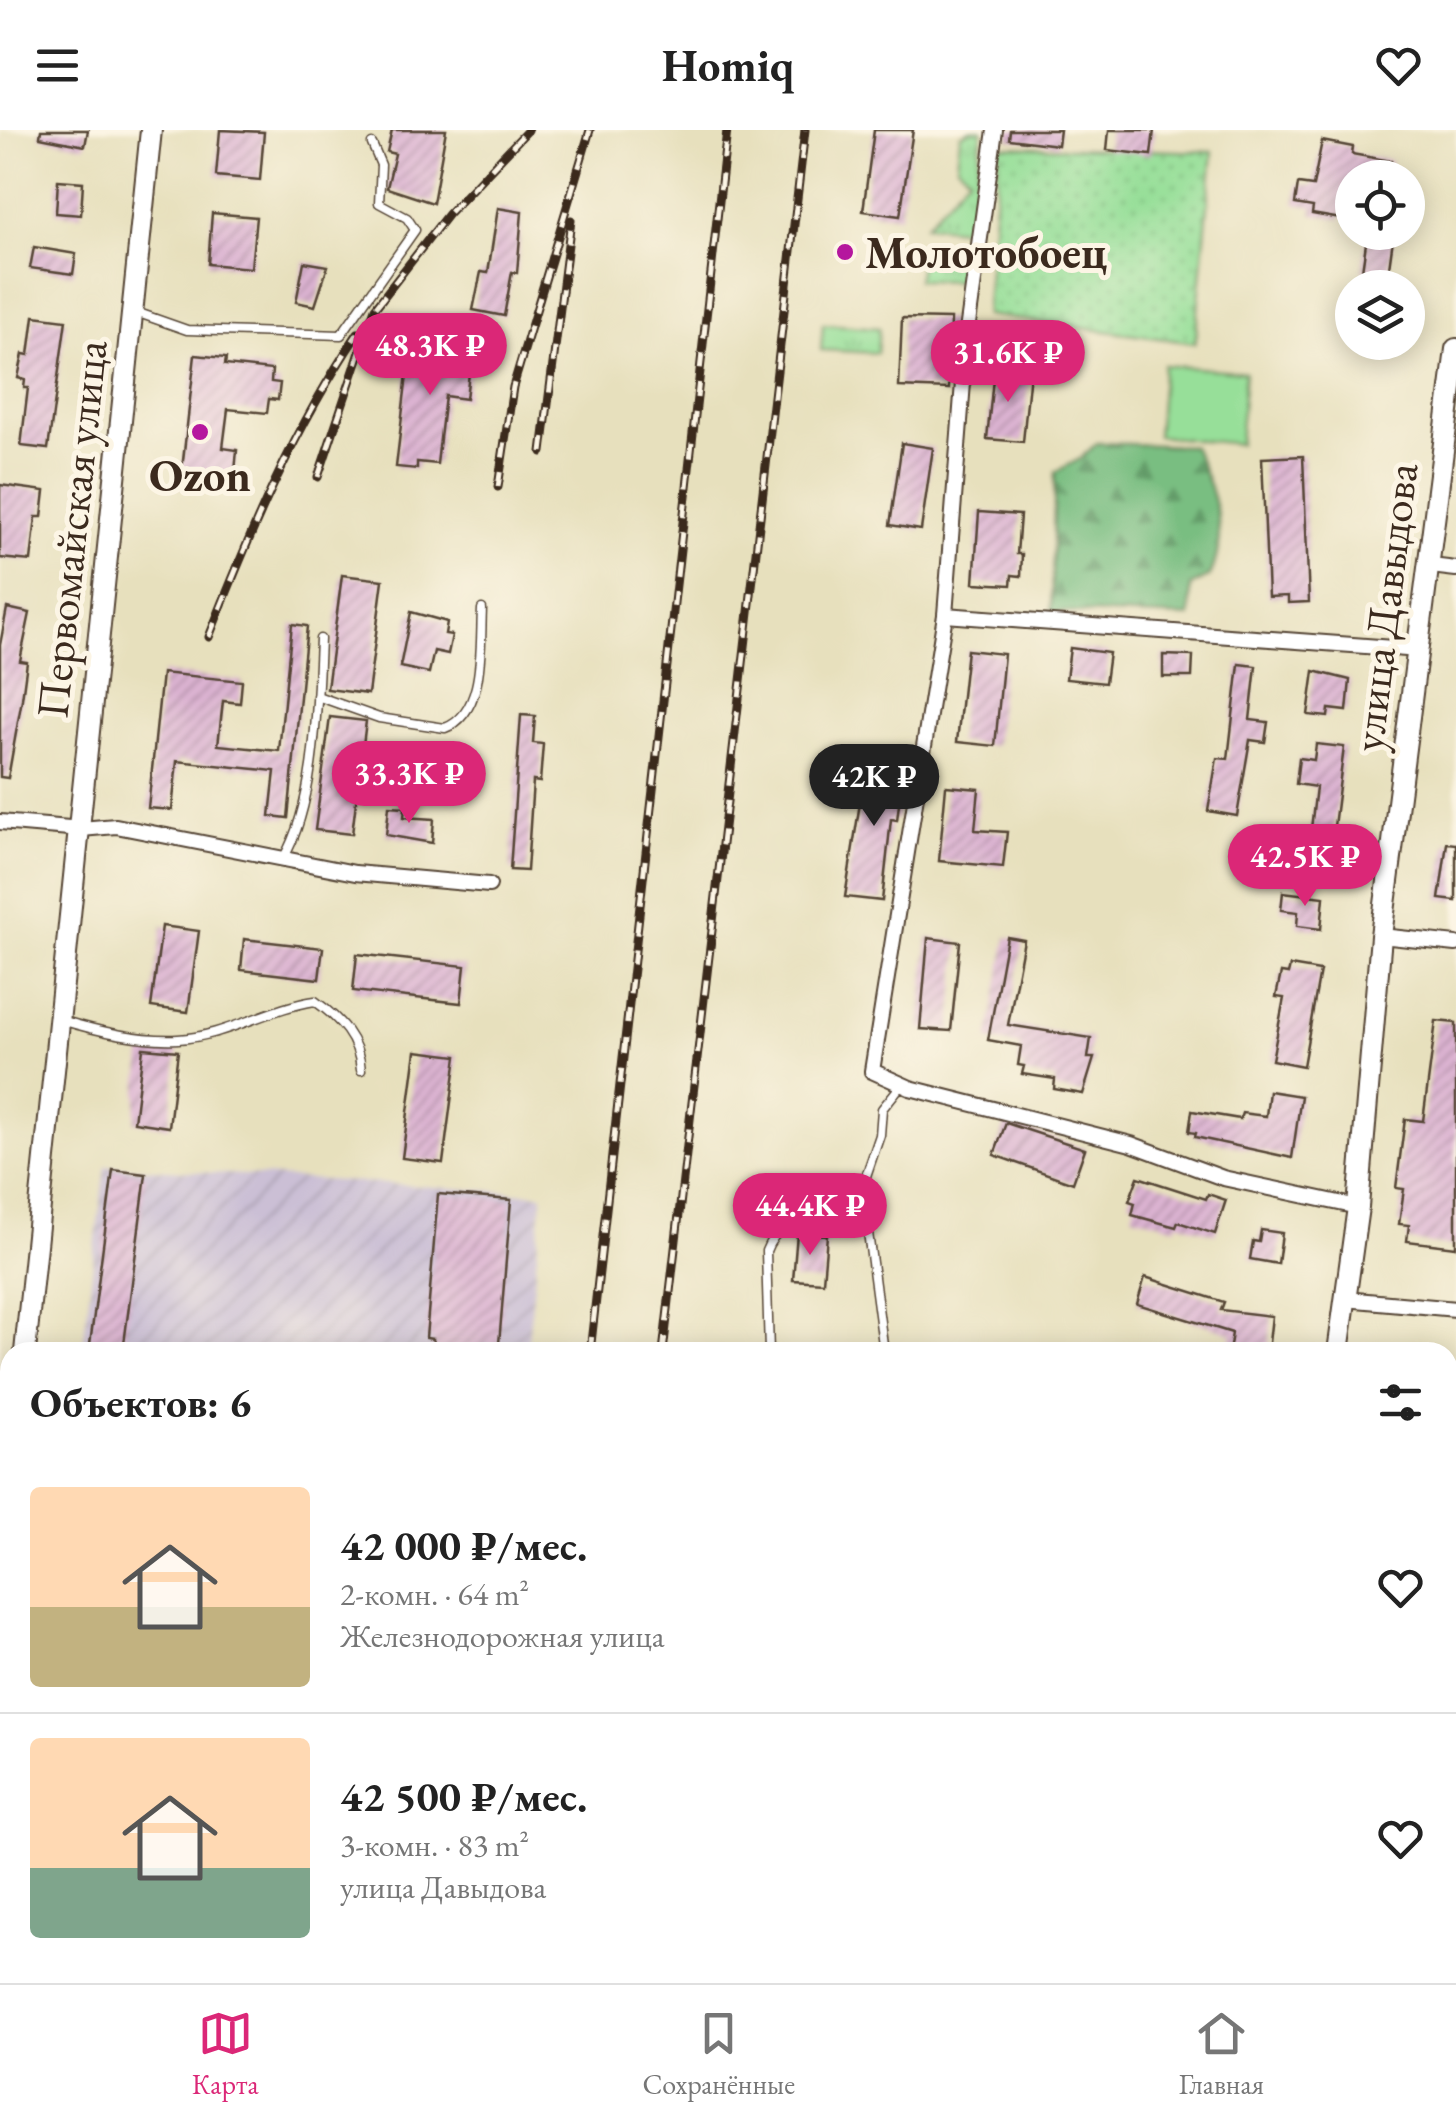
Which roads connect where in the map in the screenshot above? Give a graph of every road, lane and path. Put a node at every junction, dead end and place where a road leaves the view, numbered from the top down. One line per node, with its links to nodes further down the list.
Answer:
1 (152, 130): 4 (main road, Первомайская улица)
2 (995, 130): 9 (street)
3 (372, 144): 4 (lane)
4 (133, 312): 14 (main road, Первомайская улица)
5 (1456, 349): 6 (main road, улица Давыдова)
6 (1431, 566): 7 (street); 11 (main road, улица Давыдова)
7 (1456, 569)
8 (482, 610): 12 (lane)
9 (945, 615): 11 (street); 21 (street)
10 (320, 639): 12 (lane)
11 (1420, 650): 17 (main road, улица Давыдова)
12 (317, 696): 15 (lane)
13 (0, 822): 14 (street)
14 (81, 829): 15 (street); 19 (main road, Первомайская улица)
15 (283, 859): 16 (street)
16 (489, 885)
17 (1380, 936): 18 (street); 23 (main road, улица Давыдова)
18 (1456, 944)
19 (60, 1020): 20 (lane); 26 (main road, Первомайская улица)
20 (361, 1070)
21 (902, 1084): 22 (lane); 23 (street)
22 (862, 1188): 27 (lane); 28 (lane)
23 (1358, 1207): 24 (main road, улица Давыдова)
24 (1345, 1298): 25 (street); 29 (main road, улица Давыдова)
25 (1456, 1309)
26 (25, 1342)
27 (769, 1342)
28 (883, 1342)
29 (1339, 1342)

